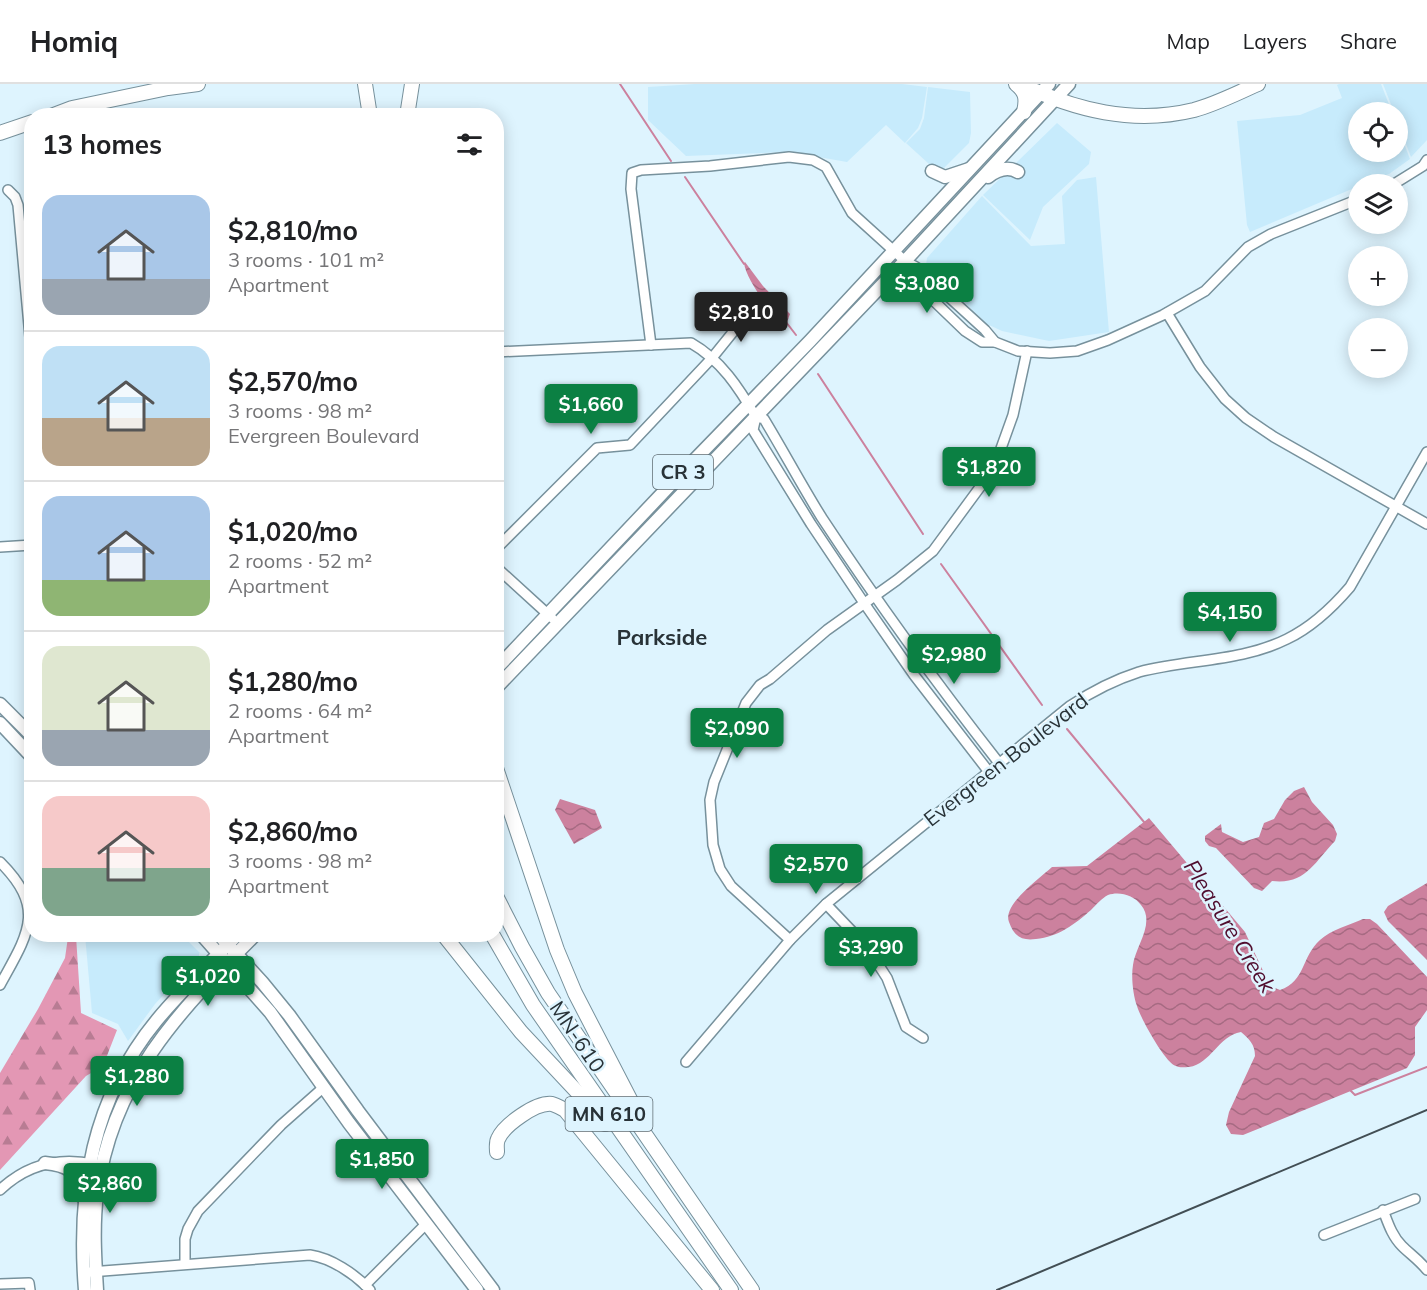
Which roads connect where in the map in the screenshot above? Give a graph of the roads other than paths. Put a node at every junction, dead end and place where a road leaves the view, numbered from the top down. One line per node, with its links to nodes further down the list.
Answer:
1 (198, 84): 9 (highway)
2 (365, 84): 10 (highway)
3 (1018, 84): 7 (highway); 12 (highway)
4 (1069, 84): 8 (main road)
5 (1258, 84): 8 (highway)
6 (408, 87): 11 (highway)
7 (1045, 88): 8 (highway); 12 (main road, CR 3)
8 (1055, 99): 22 (main road, CR 3)
9 (72, 108)
10 (369, 108)
11 (407, 108)
12 (1024, 112): 17 (main road, CR 3)
13 (24, 125): 15 (highway)
14 (24, 130): 15 (highway)
15 (3, 132)
16 (1427, 160): 20 (street)
17 (977, 162): 18 (main road); 24 (main road, CR 3)
18 (932, 171)
19 (1018, 172): 22 (main road)
20 (1408, 175)
21 (8, 190): 26 (street)
22 (962, 199): 25 (main road, CR 3)
23 (1348, 204): 28 (street)
24 (895, 251): 25 (street); 29 (street); 33 (main road, CR 3)
25 (905, 261): 30 (street); 34 (main road, CR 3)
26 (24, 271)
27 (750, 311): 32 (street)
28 (1167, 313): 30 (street); 36 (street)
29 (651, 345): 31 (street); 32 (street)
30 (1027, 351): 42 (street)
31 (504, 352)
32 (712, 358): 33 (street); 38 (street)
33 (749, 404): 34 (street); 44 (main road, CR 3)
34 (756, 417): 42 (street); 43 (street); 44 (main road, CR 3)
35 (1427, 452): 36 (street, Evergreen Boulevard)
36 (1397, 506): 37 (street); 51 (street, Evergreen Boulevard)
37 (1427, 524)
38 (504, 541)
39 (24, 546): 40 (street)
40 (0, 547)
41 (504, 574): 44 (street)
42 (875, 596): 43 (street); 51 (street)
43 (864, 603): 52 (street); 59 (street)
44 (553, 619): 45 (main road, CR 3); 46 (main road, CR 3)
45 (504, 662)
46 (504, 678)
47 (0, 704): 49 (main road)
48 (0, 723): 50 (main road)
49 (24, 728)
50 (24, 748)
51 (999, 764): 52 (street, Evergreen Boulevard)
52 (989, 772): 56 (street, Evergreen Boulevard)
53 (504, 792): 74 (highway)
54 (0, 862): 55 (street)
55 (24, 893)
56 (826, 904): 59 (street, Evergreen Boulevard); 70 (street)
57 (504, 912): 74 (highway, MN-610 / MN 610)
58 (24, 938): 68 (street)
59 (790, 940): 71 (street, Evergreen Boulevard)
60 (211, 942): 67 (main road)
61 (222, 942): 67 (main road)
62 (234, 942): 67 (main road)
63 (244, 942): 67 (main road)
64 (439, 942): 69 (highway)
65 (449, 942): 69 (highway)
66 (497, 942): 77 (highway, MN-610 / MN 610)
67 (227, 954): 72 (main road); 76 (main road); 90 (main road)
68 (0, 985)
69 (521, 1032): 77 (highway)
70 (923, 1038)
71 (686, 1062)
72 (324, 1087): 82 (main road); 84 (street)
73 (497, 1152): 94 (highway)
74 (659, 1156): 96 (highway, MN-610 / MN 610)
75 (45, 1163): 76 (street); 78 (street); 81 (main road)
76 (95, 1164): 81 (main road); 86 (main road)
77 (646, 1167): 95 (highway, MN-610 / MN 610)
78 (0, 1190)
79 (1415, 1199): 80 (street)
80 (1383, 1210): 83 (street); 85 (street)
81 (83, 1221): 86 (main road)
82 (426, 1224): 89 (street); 91 (main road)
83 (1324, 1235)
84 (185, 1264): 86 (street); 89 (street)
85 (1427, 1270)
86 (90, 1272): 92 (main road); 93 (main road)
87 (0, 1284): 88 (street)
88 (30, 1286)
89 (367, 1287)
90 (491, 1287): 91 (street)
91 (474, 1289)
92 (85, 1290)
93 (98, 1290)
94 (712, 1290)
95 (731, 1290)
96 (752, 1290)

